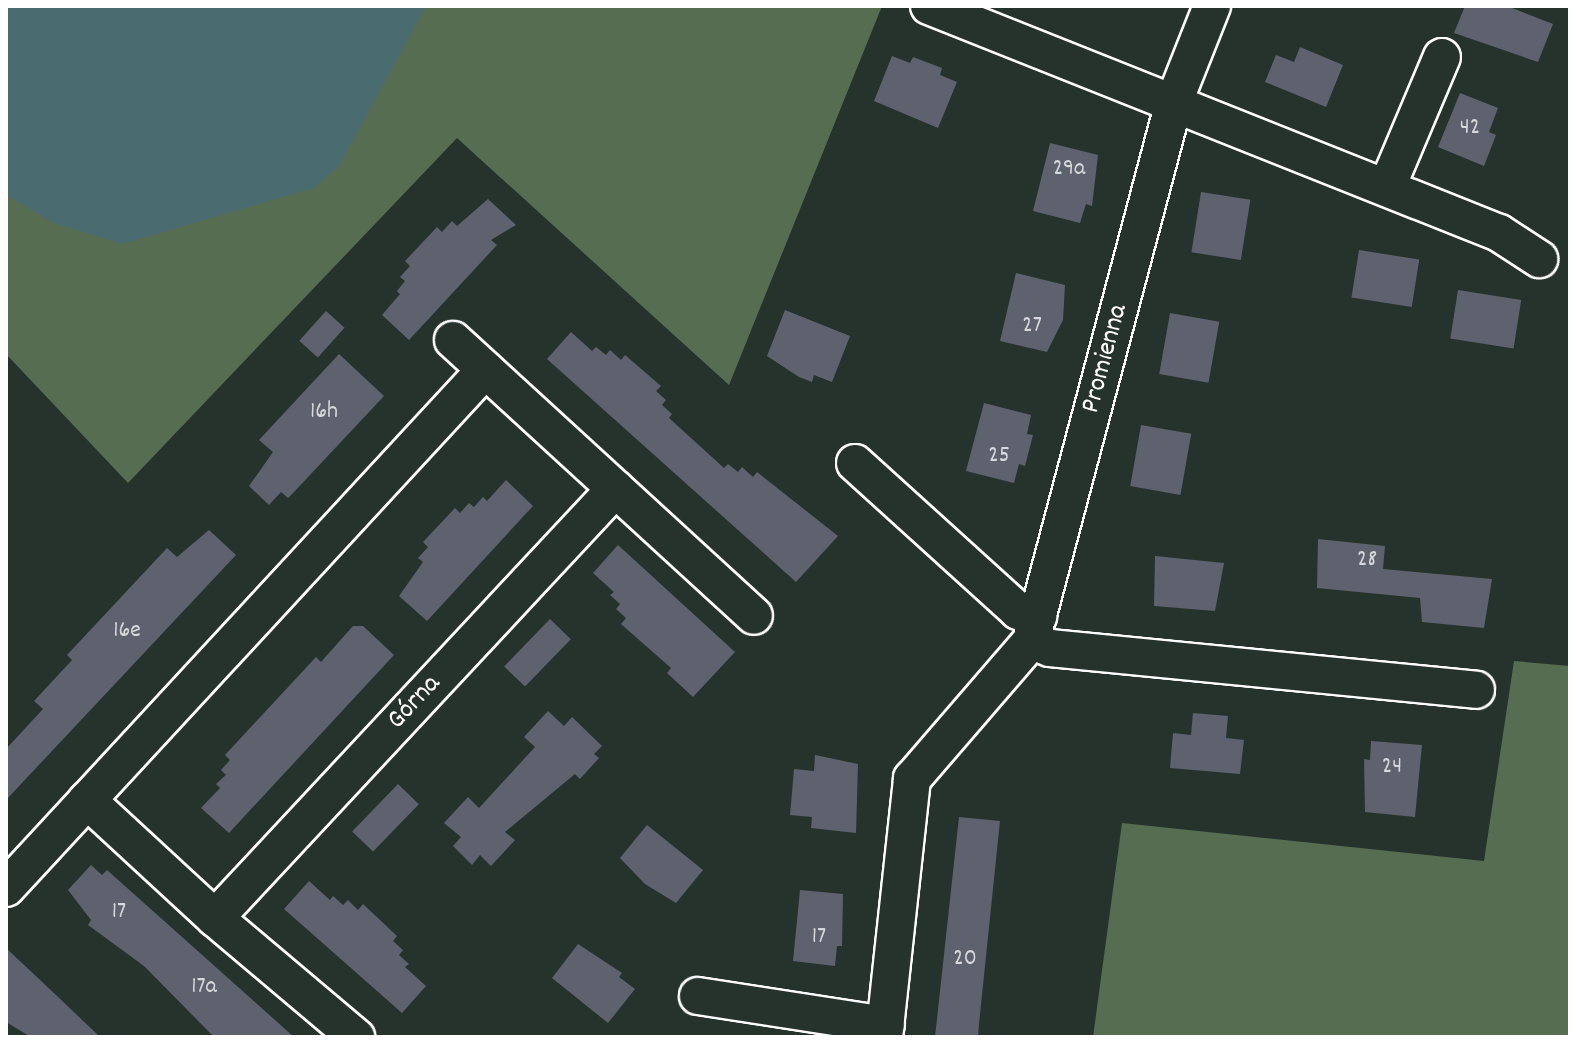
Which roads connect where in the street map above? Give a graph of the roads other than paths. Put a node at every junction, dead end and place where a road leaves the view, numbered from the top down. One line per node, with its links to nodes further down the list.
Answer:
1 (929, 6): 4 (street)
2 (1212, 6): 4 (street, Promienna)
3 (1442, 57): 5 (street)
4 (1174, 102): 5 (street); 12 (street, Promienna)
5 (1387, 187): 6 (street)
6 (1539, 259)
7 (453, 340): 8 (street)
8 (493, 378): 10 (street); 14 (street)
9 (855, 463): 12 (street)
10 (615, 489): 11 (street); 16 (street, Górna)
11 (754, 616)
12 (1034, 629): 13 (street); 18 (street, Promienna)
13 (1476, 690)
14 (87, 800): 15 (street); 16 (street)
15 (6, 888)
16 (215, 918): 19 (street)
17 (698, 996): 18 (street)
18 (885, 1031)
19 (356, 1037)

